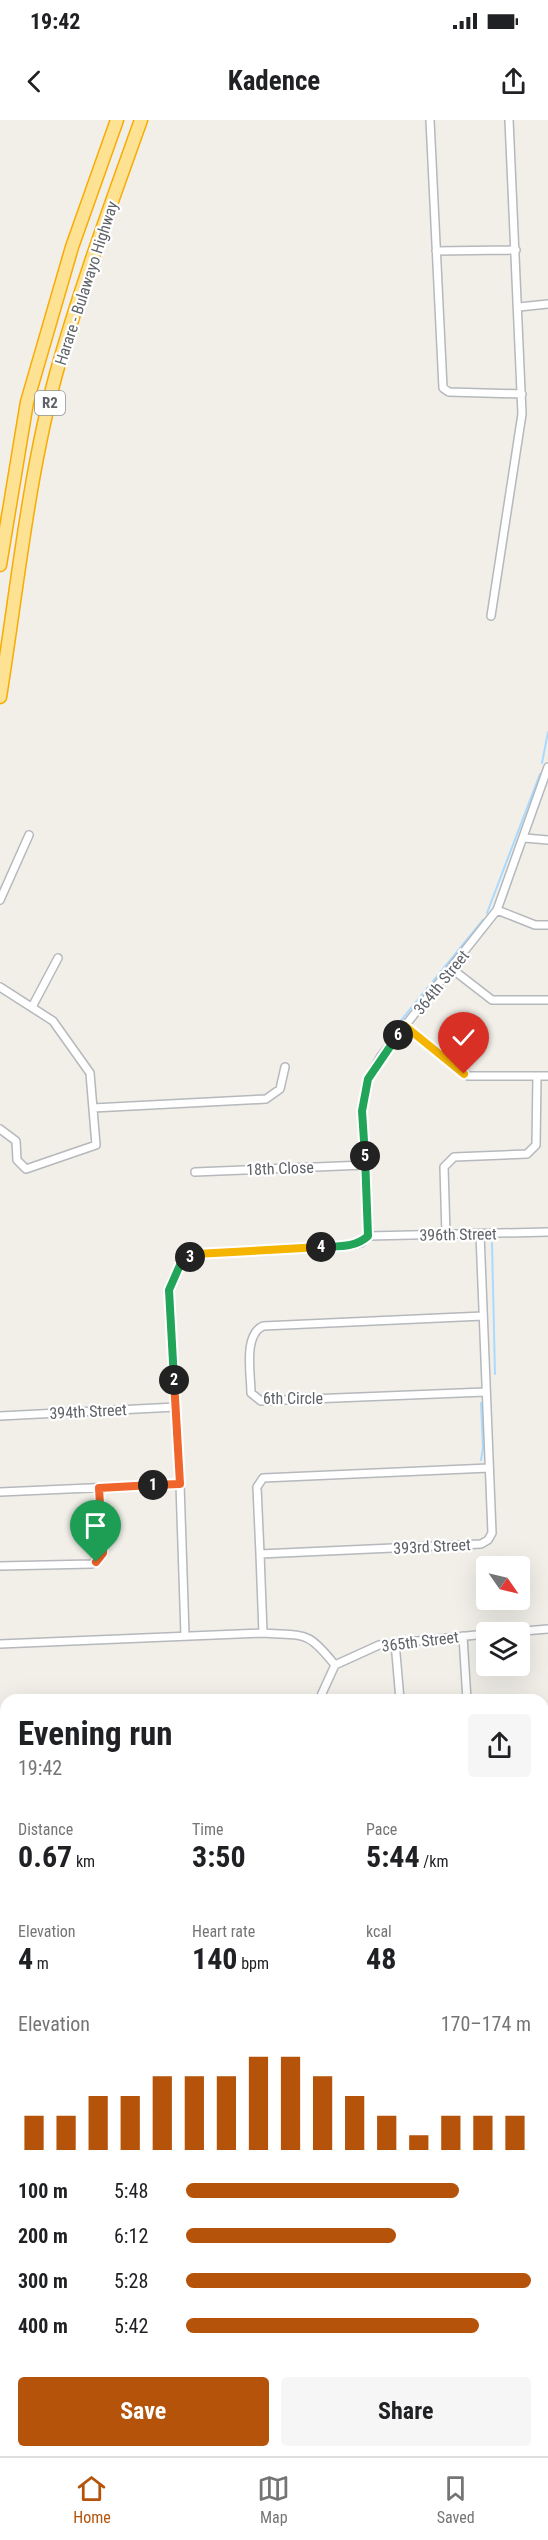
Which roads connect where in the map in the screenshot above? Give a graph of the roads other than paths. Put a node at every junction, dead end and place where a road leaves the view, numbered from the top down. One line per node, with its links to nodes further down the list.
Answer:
1 (117, 120): 10 (highway, Harare - Bulawayo Highway / R2)
2 (141, 120): 12 (highway, Harare - Bulawayo Highway / R2)
3 (430, 120): 6 (street)
4 (509, 120): 5 (street)
5 (516, 250): 6 (street); 8 (street)
6 (436, 251): 9 (street)
7 (548, 304): 8 (street)
8 (519, 307): 9 (street)
9 (522, 394): 11 (street)
10 (0, 565)
11 (490, 616)
12 (0, 697)
13 (548, 766): 15 (street, 364th Street)
14 (28, 835): 17 (street)
15 (525, 838): 16 (street); 18 (street, 364th Street)
16 (548, 840)
17 (0, 900)
18 (497, 910): 19 (street); 21 (street, 364th Street)
19 (548, 926)
20 (58, 958): 24 (street)
21 (452, 969): 23 (street); 25 (street, 364th Street)
22 (0, 987): 24 (street)
23 (548, 1000)
24 (32, 1007): 29 (street)
25 (405, 1026): 27 (street); 31 (street, 364th Street)
26 (285, 1067): 29 (street)
27 (537, 1076): 28 (street); 35 (street)
28 (548, 1076)
29 (93, 1108): 30 (street)
30 (0, 1129)
31 (365, 1165): 32 (street, 18th Close); 36 (street, 364th Street)
32 (195, 1172)
33 (548, 1232): 34 (street, 396th Street)
34 (480, 1234): 35 (street, 396th Street); 37 (street, 393rd Street)
35 (446, 1235): 36 (street, 396th Street)
36 (368, 1236): 39 (street, 396th Street)
37 (483, 1316): 38 (street, 393rd Street); 38 (street, 6th Circle)
38 (485, 1392): 41 (street, 393rd Street)
39 (176, 1407): 40 (street, 394th Street); 42 (street, 396th Street)
40 (0, 1416)
41 (489, 1468): 45 (street, 393rd Street); 45 (street)
42 (180, 1484): 43 (street); 50 (street, 396th Street)
43 (99, 1488): 44 (street); 46 (street)
44 (0, 1492)
45 (260, 1554): 49 (street)
46 (0, 1566)
47 (548, 1629): 48 (street)
48 (530, 1630)
49 (263, 1633): 50 (street); 55 (street)
50 (185, 1635): 54 (street)
51 (476, 1635): 52 (street, 365th Street)
52 (463, 1636): 53 (street, 365th Street); 58 (street)
53 (395, 1642): 55 (street, 365th Street); 57 (street)
54 (0, 1644)
55 (335, 1665): 56 (street)
56 (322, 1694)
57 (399, 1694)
58 (467, 1694)

